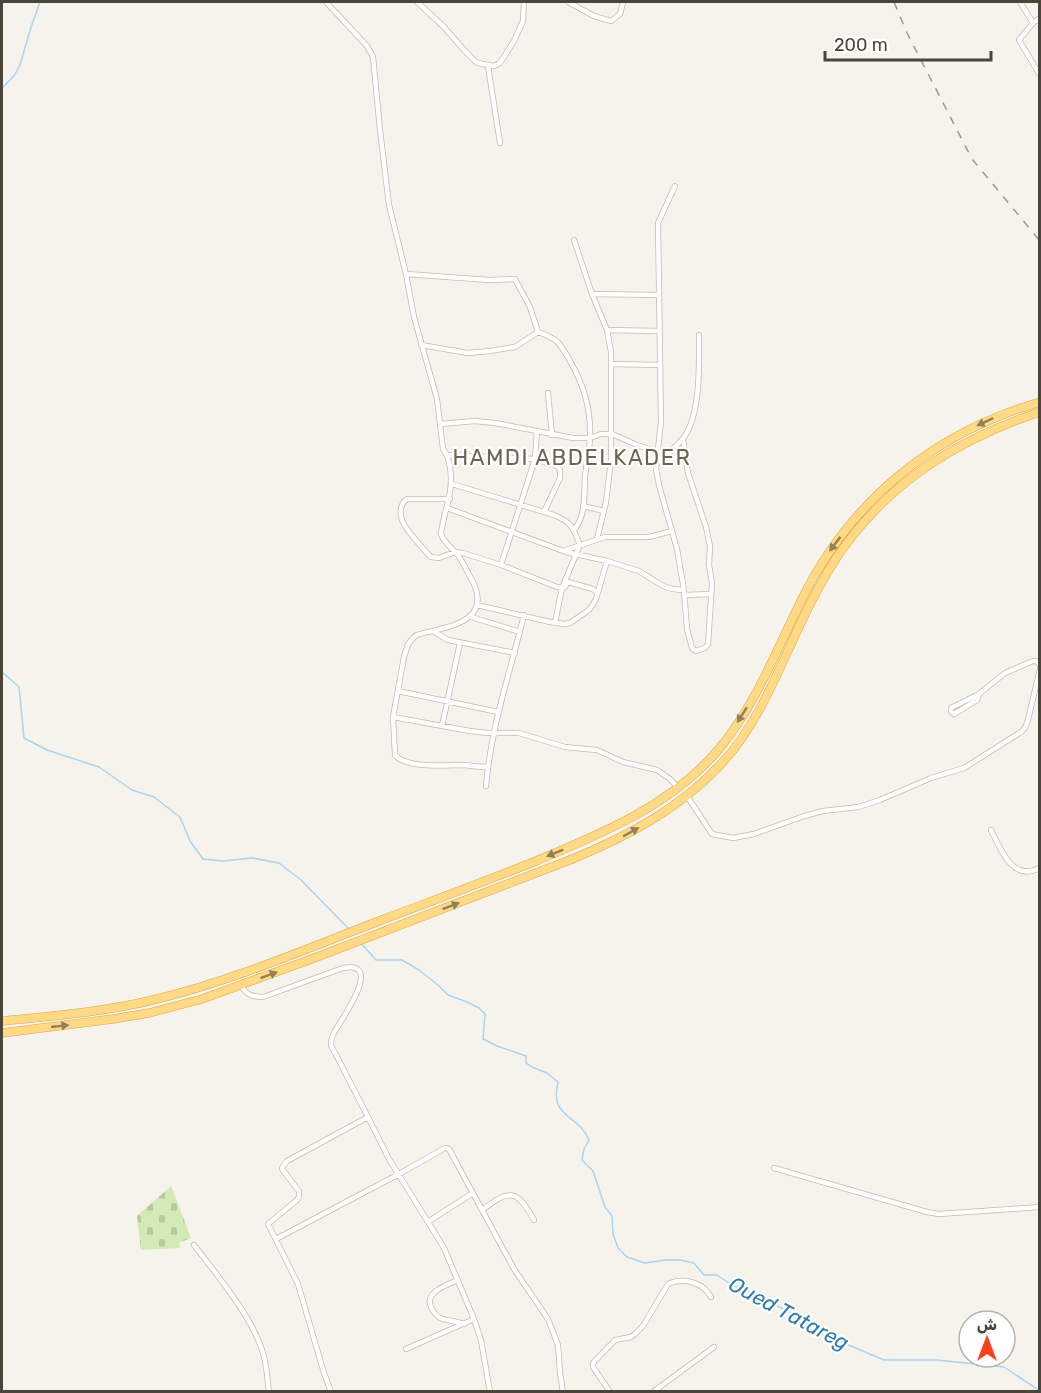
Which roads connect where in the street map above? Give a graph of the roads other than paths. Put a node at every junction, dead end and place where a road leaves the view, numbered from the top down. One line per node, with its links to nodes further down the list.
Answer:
1 (326, 2): 14 (street)
2 (417, 2): 9 (street)
3 (524, 2): 9 (street)
4 (568, 2): 5 (street)
5 (623, 2)
6 (1020, 2): 8 (street)
7 (1040, 18): 8 (street)
8 (1033, 22): 10 (street)
9 (488, 66): 11 (street)
10 (1040, 75)
11 (500, 143)
12 (675, 186): 16 (street)
13 (574, 240): 15 (street)
14 (406, 274): 19 (street); 21 (street)
15 (592, 294): 16 (street); 17 (street)
16 (659, 295): 18 (street)
17 (607, 330): 18 (street); 22 (street)
18 (659, 331): 23 (street)
19 (538, 332): 21 (street); 31 (street)
20 (699, 335): 32 (street)
21 (421, 345): 27 (street)
22 (612, 364): 23 (street); 29 (street)
23 (660, 365): 33 (street)
24 (548, 393): 30 (street)
25 (1040, 402): 77 (highway, one-way to 77)
26 (1040, 412): 78 (highway)
27 (440, 424): 28 (street); 34 (street)
28 (537, 431): 30 (street); 35 (street)
29 (612, 434): 31 (street); 33 (street); 43 (street)
30 (552, 435): 31 (street)
31 (590, 438): 40 (street)
32 (683, 439): 36 (street); 58 (street)
33 (658, 452): 36 (street)
34 (448, 455): 35 (street); 37 (street)
35 (535, 459): 39 (street); 42 (street)
36 (657, 464): 45 (street)
37 (452, 484): 38 (street); 39 (street)
38 (450, 499): 41 (street); 50 (street)
39 (520, 505): 42 (street); 46 (street)
40 (583, 507): 43 (street); 44 (street)
41 (447, 508): 46 (street); 50 (street)
42 (544, 512): 44 (street)
43 (604, 512): 47 (street)
44 (574, 530): 48 (street)
45 (672, 531): 47 (street); 57 (street)
46 (512, 532): 49 (street); 54 (street)
47 (597, 539): 48 (street)
48 (580, 544): 49 (street); 51 (street)
49 (563, 550): 51 (street)
50 (455, 552): 52 (street)
51 (575, 554): 53 (street); 55 (street)
52 (462, 556): 54 (street); 59 (street)
53 (607, 561): 56 (street); 57 (street)
54 (501, 566): 55 (street)
55 (564, 586): 56 (street); 62 (street)
56 (597, 593): 62 (street)
57 (684, 593): 58 (street); 58 (street)
58 (711, 594)
59 (477, 605): 60 (street); 61 (street)
60 (524, 615): 62 (street); 64 (street)
61 (471, 617): 63 (street); 64 (street)
62 (555, 623)
63 (433, 630): 65 (street); 68 (street)
64 (520, 632): 66 (street)
65 (460, 643): 66 (street); 70 (street)
66 (515, 653): 71 (street)
67 (1040, 667): 69 (street); 78 (street)
68 (398, 691): 70 (street); 72 (street)
69 (979, 694): 69 (street)
70 (447, 701): 71 (street); 73 (street)
71 (498, 712): 74 (street)
72 (393, 717): 73 (street); 75 (street)
73 (442, 726): 74 (street)
74 (494, 732): 75 (street); 77 (street)
75 (488, 767): 76 (street)
76 (486, 786)
77 (678, 788): 82 (highway, one-way to 82)
78 (687, 796): 81 (highway, one-way to 78)
79 (991, 830): 80 (street)
80 (1040, 868)
81 (240, 986): 83 (highway, one-way to 81); 84 (street)
82 (2, 1022)
83 (2, 1033)
84 (368, 1117): 86 (street); 92 (street)
85 (774, 1168): 88 (street)
86 (399, 1174): 87 (street); 91 (street); 92 (street)
87 (474, 1193): 89 (street); 91 (street)
88 (1040, 1207)
89 (482, 1210): 90 (street); 103 (street)
90 (534, 1220)
91 (429, 1221): 94 (street)
92 (276, 1239): 100 (street)
93 (194, 1245): 101 (street)
94 (458, 1280): 96 (street); 97 (street)
95 (711, 1297): 104 (street)
96 (474, 1319): 97 (street); 102 (street)
97 (464, 1323): 99 (street)
98 (714, 1347): 105 (street)
99 (406, 1349)
100 (329, 1391)
101 (269, 1392)
102 (490, 1392)
103 (563, 1392)
104 (610, 1392)
105 (653, 1392)

